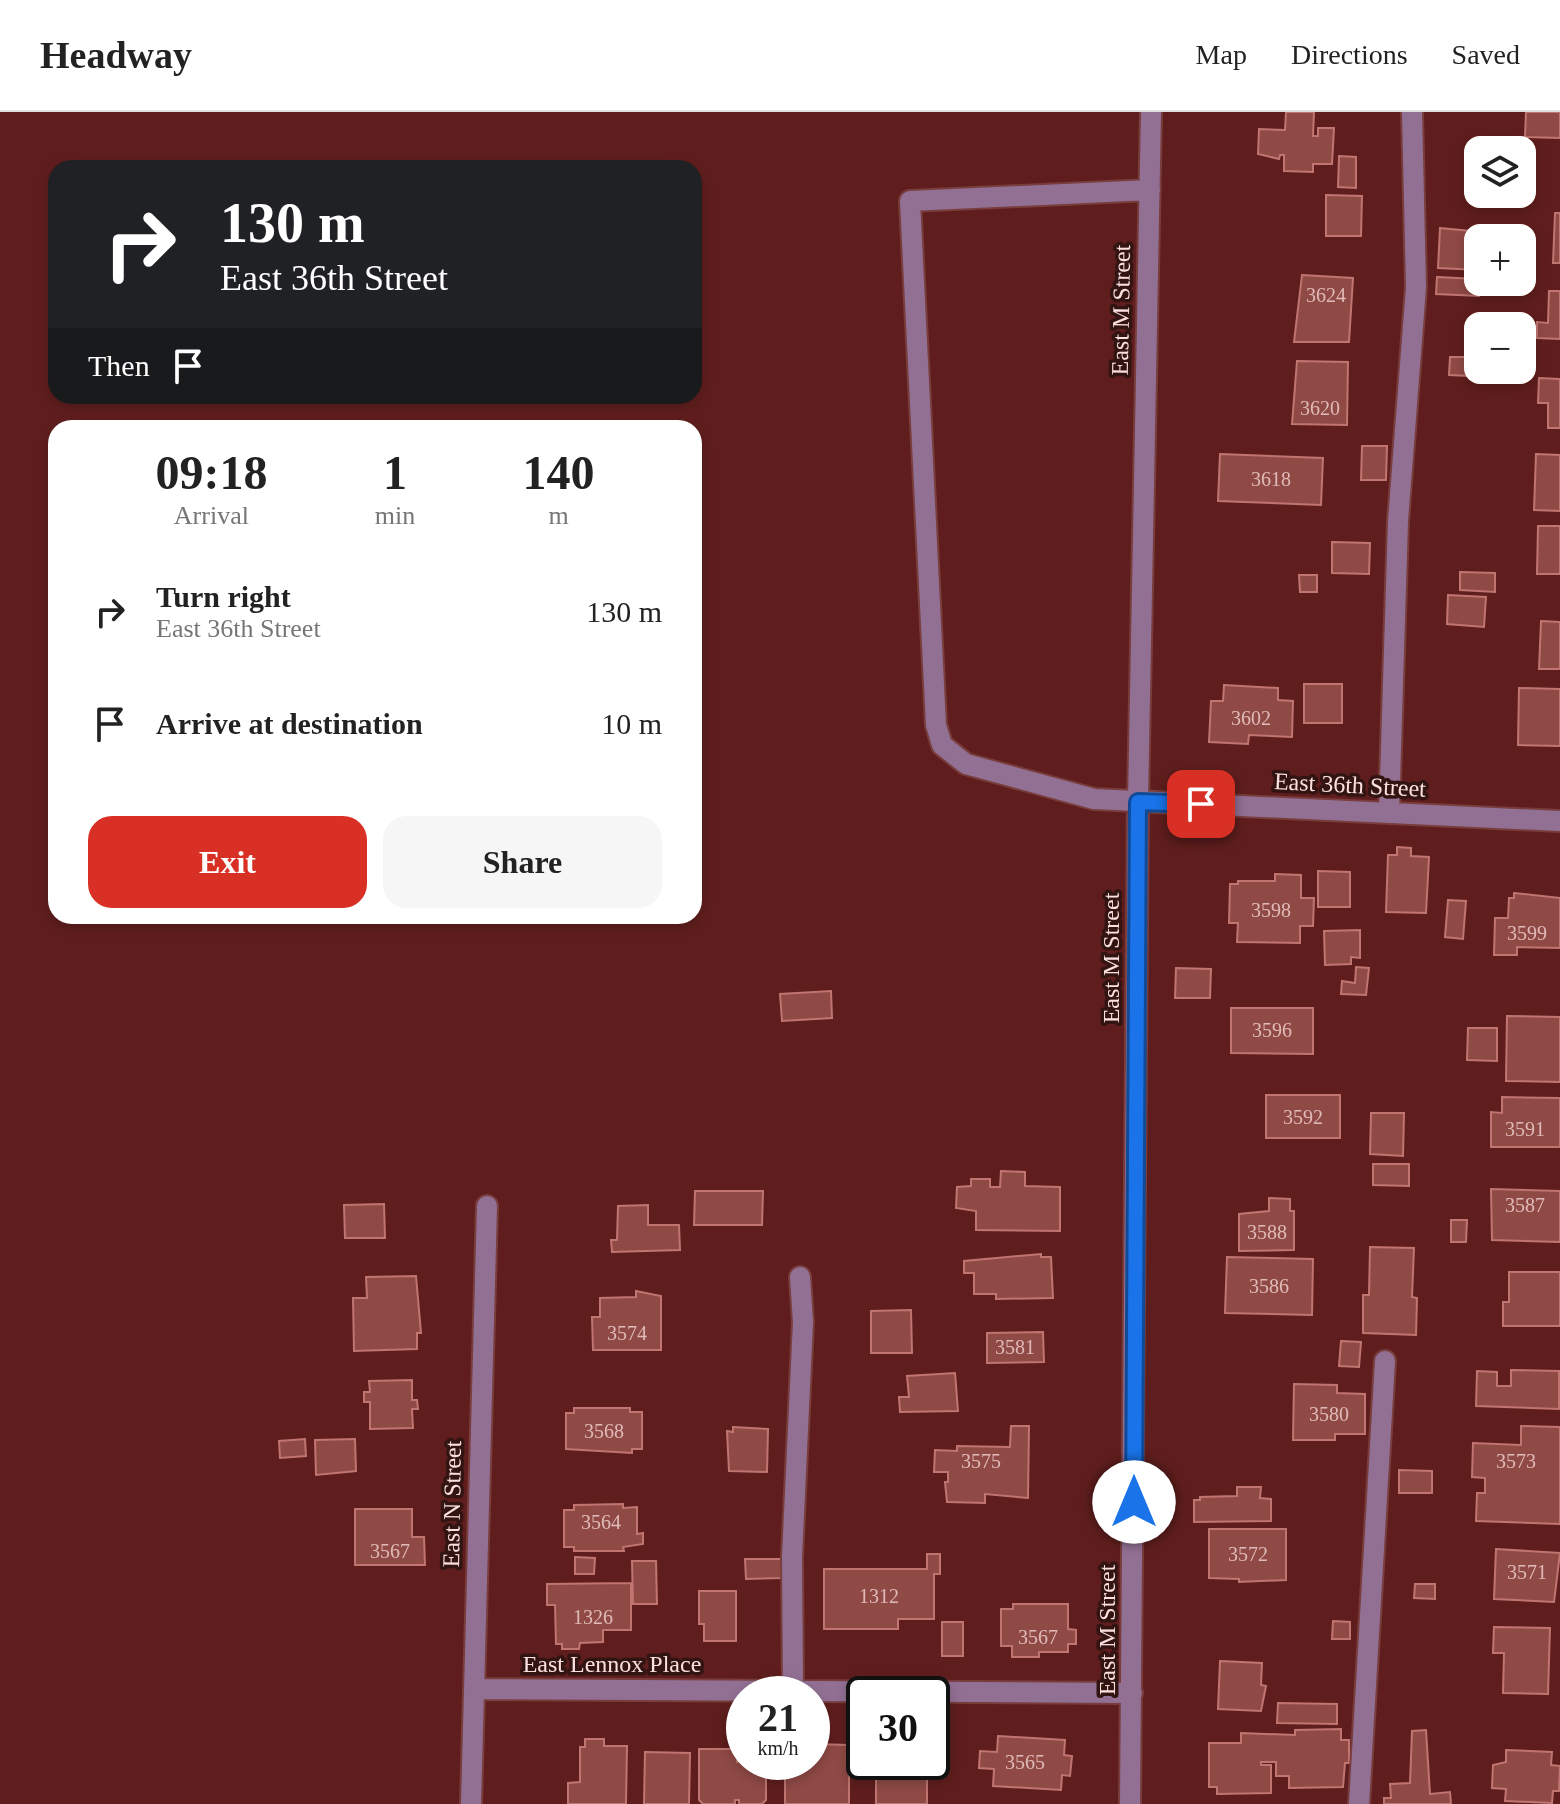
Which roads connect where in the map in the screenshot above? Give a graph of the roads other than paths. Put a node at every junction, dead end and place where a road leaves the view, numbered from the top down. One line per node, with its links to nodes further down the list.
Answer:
1 (1151, 112): 3 (street, East M Street)
2 (1412, 112): 5 (street)
3 (1150, 190): 4 (street, East M Street); 4 (street, East 36th Street)
4 (1138, 802): 5 (street, East 36th Street); 14 (street, East M Street)
5 (1389, 813): 6 (street, East 36th Street)
6 (1560, 821)
7 (487, 1206): 11 (street, East N Street)
8 (800, 1277): 10 (street)
9 (1385, 1361): 17 (street)
10 (793, 1676)
11 (475, 1689): 12 (street, East Lennox Place); 15 (street, East N Street)
12 (726, 1691)
13 (830, 1692): 14 (street, East Lennox Place)
14 (1132, 1693): 16 (street, East M Street)
15 (471, 1804)
16 (1130, 1804)
17 (1359, 1804)

